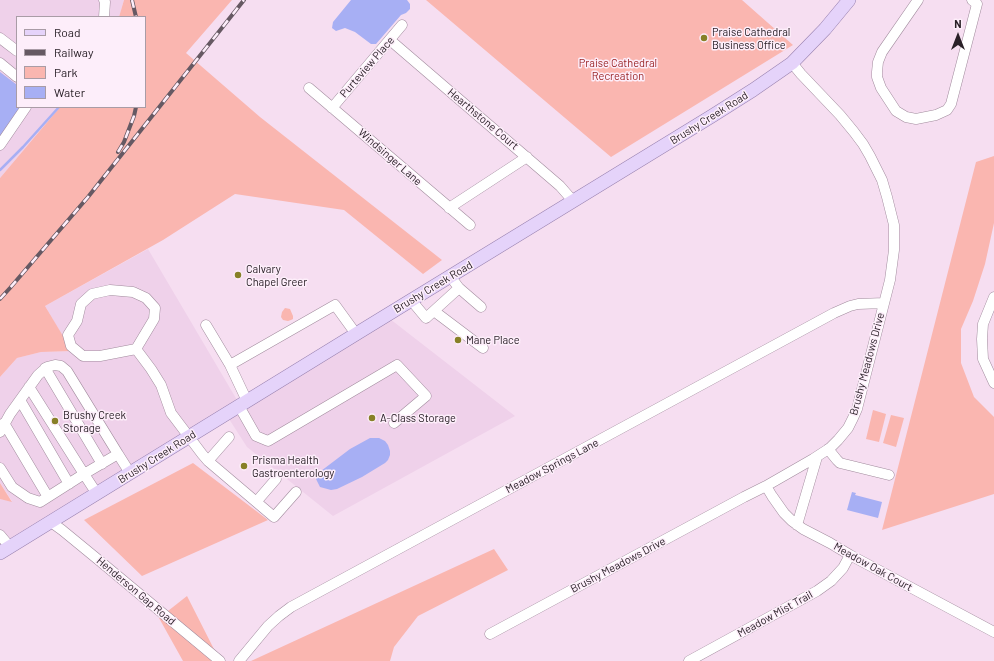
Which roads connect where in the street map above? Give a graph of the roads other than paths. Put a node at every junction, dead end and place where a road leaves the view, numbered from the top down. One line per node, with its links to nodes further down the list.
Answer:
1 (104, 0): 5 (street)
2 (849, 0): 11 (main road, Brushy Creek Road)
3 (918, 0): 4 (street)
4 (976, 1)
5 (104, 16)
6 (402, 26): 8 (street, Purteview Place)
7 (0, 38): 9 (street)
8 (390, 40): 15 (street, Purteview Place); 17 (street, Hearthstone Court)
9 (16, 51)
10 (0, 63): 12 (street)
11 (792, 63): 18 (main road, Brushy Creek Road); 25 (street, Brushy Meadows Drive)
12 (16, 76)
13 (309, 88): 15 (street, Windsinger Lane)
14 (25, 108): 16 (street)
15 (332, 108): 19 (street, Windsinger Lane)
16 (0, 145)
17 (527, 157): 18 (street, Hearthstone Court); 19 (street)
18 (573, 201): 21 (main road, Brushy Creek Road)
19 (449, 208): 20 (street, Windsinger Lane)
20 (470, 225)
21 (450, 276): 22 (street); 24 (main road, Brushy Creek Road)
22 (459, 288): 26 (street); 27 (street)
23 (994, 296): 34 (street)
24 (411, 300): 27 (street); 29 (main road, Brushy Creek Road)
25 (884, 302): 42 (street, Brushy Meadows Drive); 66 (street, Meadow Springs Lane)
26 (481, 307)
27 (434, 311): 30 (street)
28 (206, 325): 32 (street)
29 (356, 334): 32 (street); 37 (main road, Brushy Creek Road)
30 (483, 348)
31 (136, 349): 31 (street); 40 (street)
32 (230, 365): 37 (street)
33 (45, 368): 35 (street); 43 (street); 46 (street)
34 (994, 383)
35 (30, 387): 36 (street); 49 (street)
36 (20, 400): 39 (street); 52 (street)
37 (243, 403): 38 (street); 40 (main road, Brushy Creek Road)
38 (394, 423)
39 (2, 427): 56 (street)
40 (190, 436): 45 (street); 48 (main road, Brushy Creek Road)
41 (229, 437): 45 (street)
42 (828, 449): 44 (street, Brushy Meadows Drive); 50 (street)
43 (118, 454): 46 (street); 48 (street)
44 (817, 457): 53 (street, Brushy Meadows Drive); 59 (street)
45 (208, 461): 57 (street)
46 (102, 464): 49 (street)
47 (0, 468): 56 (street)
48 (130, 473): 55 (main road, Brushy Creek Road)
49 (84, 474): 52 (street); 55 (street)
50 (889, 475)
51 (276, 479): 57 (street)
52 (69, 484): 56 (street)
53 (766, 486): 59 (street, Meadow Oak Court); 64 (street, Brushy Meadows Drive)
54 (296, 492): 57 (street)
55 (97, 494): 58 (main road, Brushy Creek Road)
56 (48, 497)
57 (256, 501)
58 (51, 522): 61 (main road, Brushy Creek Road); 65 (street, Henderson Gap Road)
59 (797, 525): 62 (street, Meadow Oak Court)
60 (0, 535): 61 (street)
61 (5, 550)
62 (850, 555): 63 (street, Meadow Oak Court); 67 (street, Meadow Mist Trail)
63 (994, 632)
64 (490, 634)
65 (220, 661)
66 (239, 661)
67 (689, 661)

